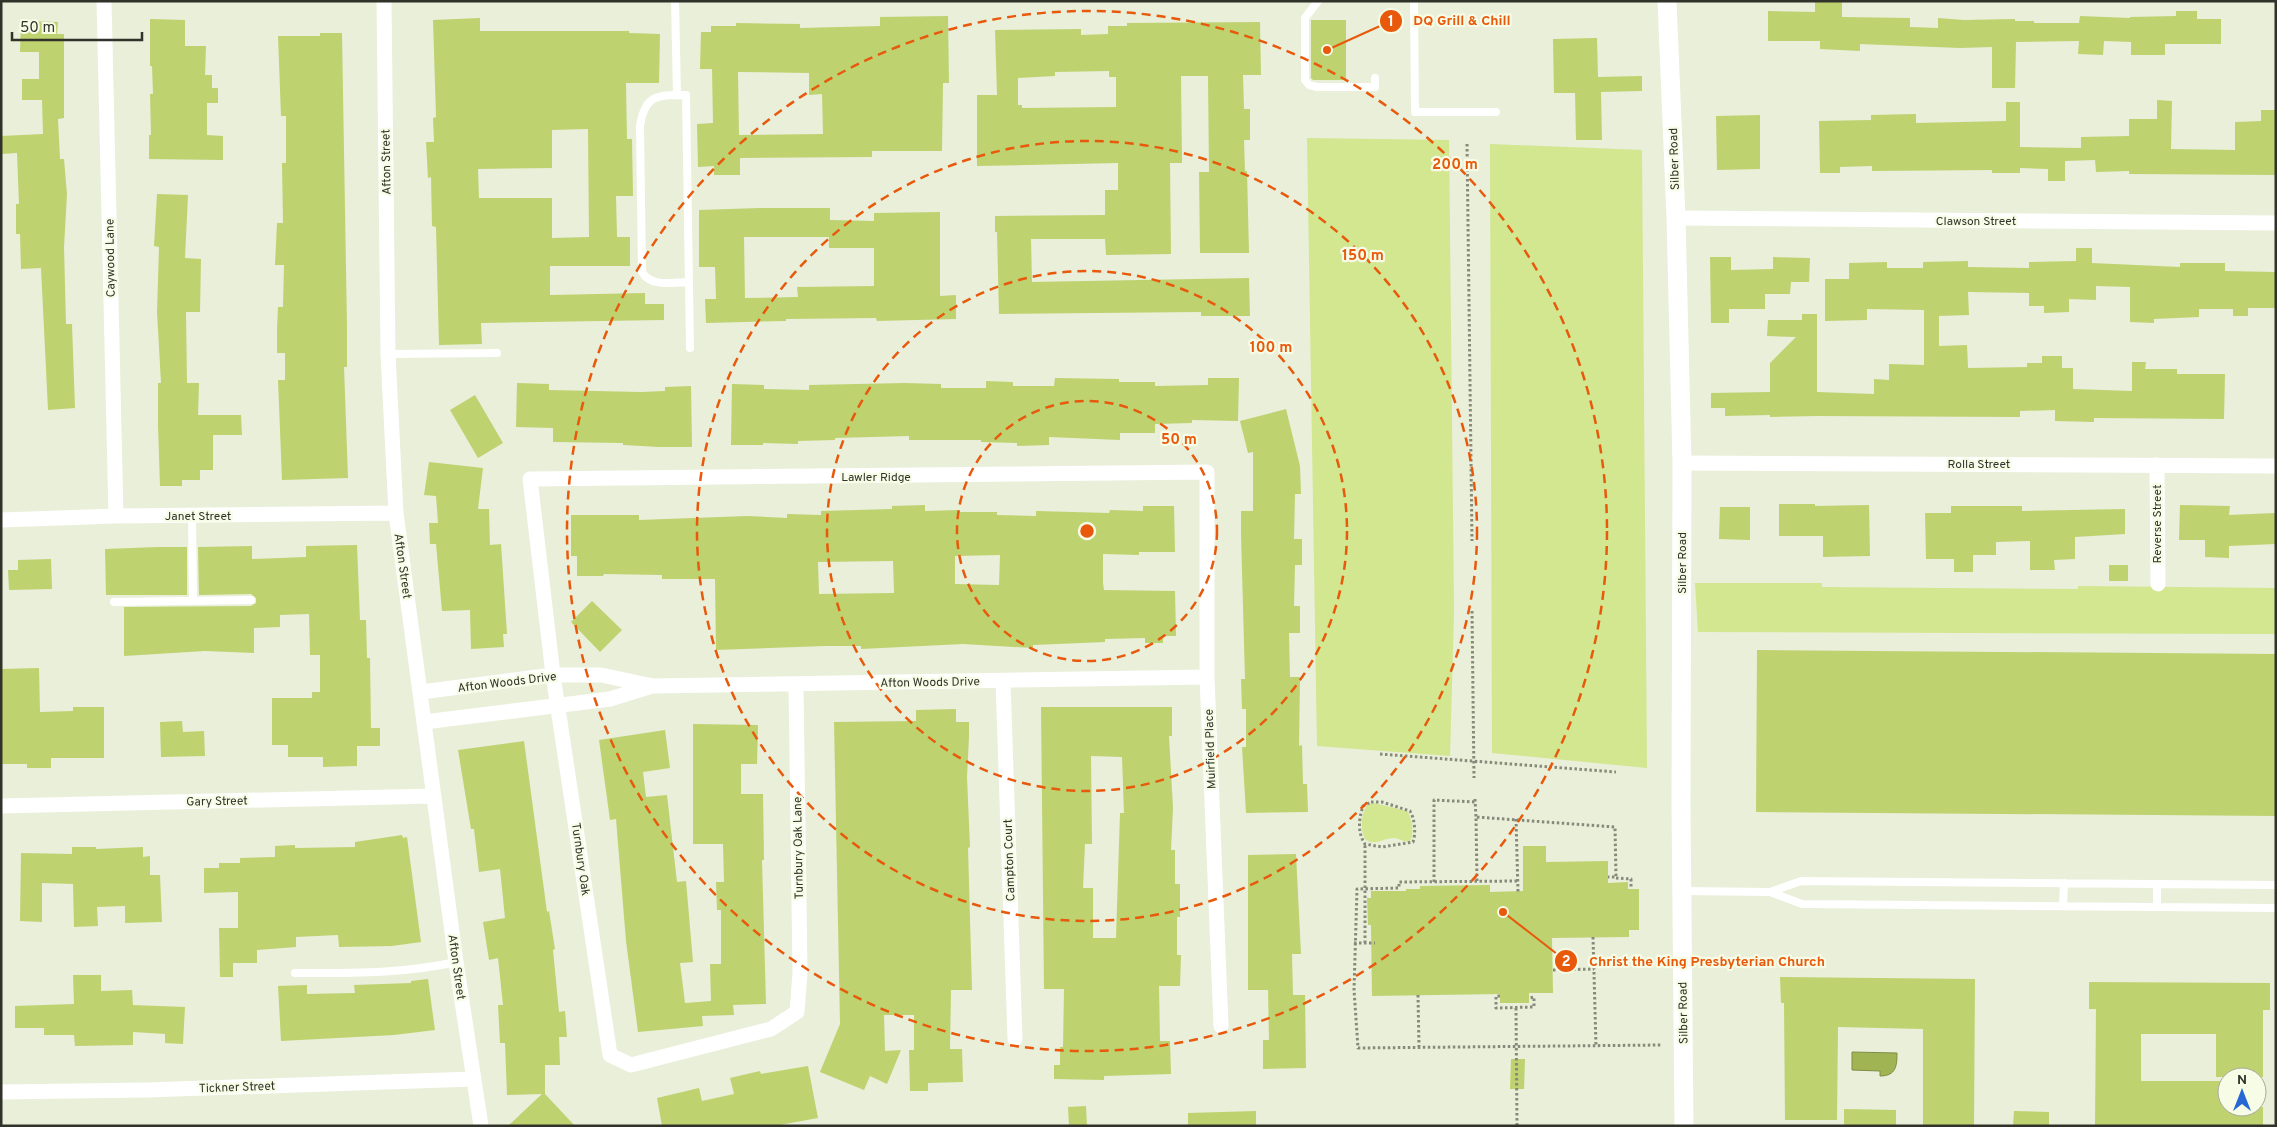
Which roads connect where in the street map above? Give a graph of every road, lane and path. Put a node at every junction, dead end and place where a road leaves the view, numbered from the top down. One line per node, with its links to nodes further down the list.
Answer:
1 (104, 1): 23 (street, Caywood Lane)
2 (384, 1): 16 (street, Afton Street)
3 (675, 1): 8 (lane)
4 (1318, 1): 7 (lane)
5 (1414, 1): 9 (lane)
6 (1667, 1): 11 (street, Silber Road)
7 (1375, 78)
8 (677, 95): 13 (lane); 13 (lane)
9 (1496, 112)
10 (1467, 144): 26 (path)
11 (1676, 218): 12 (street, Clawson Street); 17 (street, Silber Road)
12 (2276, 223)
13 (689, 282): 14 (lane)
14 (690, 348)
15 (497, 353): 16 (lane)
16 (388, 354): 22 (street, Afton Street)
17 (1682, 463): 18 (street, Rolla Street); 59 (street, Silber Road)
18 (2157, 465): 19 (street, Rolla Street); 27 (street, Reverse Street)
19 (2276, 466)
20 (1207, 472): 21 (street, Lawler Ridge); 33 (street, Muirfield Place)
21 (544, 479): 32 (street, Turnbury Oak)
22 (396, 513): 24 (street, Janet Street); 37 (street, Afton Street)
23 (116, 516): 24 (street, Janet Street); 25 (street, Janet Street)
24 (192, 516): 29 (lane)
25 (1, 520)
26 (1472, 541)
27 (2158, 584)
28 (251, 600): 29 (lane)
29 (194, 601): 30 (lane)
30 (114, 602)
31 (1472, 611): 41 (path)
32 (553, 675): 36 (street, Afton Woods Drive); 37 (street, Afton Woods Drive); 38 (street, Turnbury Oak)
33 (1207, 677): 34 (street, Afton Woods Drive); 78 (street, Muirfield Place)
34 (1003, 681): 35 (street, Afton Woods Drive); 79 (street, Campton Court)
35 (796, 685): 36 (street, Afton Woods Drive); 77 (street, Turnbury Oak Lane)
36 (653, 686): 38 (street, Afton Woods Drive)
37 (421, 692): 39 (street, Afton Street)
38 (558, 706): 39 (street, Afton Woods Drive); 77 (street, Turnbury Oak)
39 (424, 722): 44 (street, Afton Street)
40 (1380, 754): 41 (path)
41 (1474, 761): 42 (path); 43 (path)
42 (1616, 772)
43 (1474, 778)
44 (433, 796): 45 (street, Gary Street); 69 (street, Afton Street)
45 (1, 806)
46 (1476, 817): 47 (path); 51 (path); 53 (path)
47 (1516, 819): 50 (path); 52 (path)
48 (1365, 844): 48 (path); 57 (path)
49 (1608, 877): 50 (path)
50 (1616, 877): 58 (path)
51 (1477, 881): 52 (path); 53 (path)
52 (1517, 881): 60 (path)
53 (1434, 882): 57 (path)
54 (2064, 884): 55 (lane); 61 (lane); 62 (lane)
55 (2157, 885): 56 (lane); 63 (lane)
56 (2276, 885)
57 (1364, 889): 66 (path); 67 (path)
58 (1632, 889)
59 (1681, 891): 61 (lane); 88 (street, Silber Road)
60 (1518, 892)
61 (1770, 892): 62 (lane)
62 (2063, 905): 63 (lane)
63 (2157, 906): 64 (lane)
64 (2276, 908)
65 (1593, 937): 70 (path)
66 (1354, 943): 67 (path); 83 (path)
67 (1365, 943): 68 (path)
68 (1375, 943)
69 (456, 962): 72 (lane); 84 (street, Afton Street)
70 (1594, 969): 71 (path); 82 (path)
71 (1553, 970)
72 (294, 973)
73 (1418, 995): 83 (path)
74 (1500, 996): 76 (path)
75 (1529, 998): 76 (path)
76 (1516, 1008): 81 (path)
77 (797, 1012)
78 (1221, 1026)
79 (1014, 1039)
80 (1662, 1045): 82 (path)
81 (1516, 1046): 82 (path); 83 (path); 87 (path)
82 (1596, 1046)
83 (1418, 1047)
84 (474, 1079): 85 (street, Tickner Street); 86 (street, Afton Street)
85 (1, 1092)
86 (481, 1126)
87 (1517, 1126)
88 (1684, 1126)

